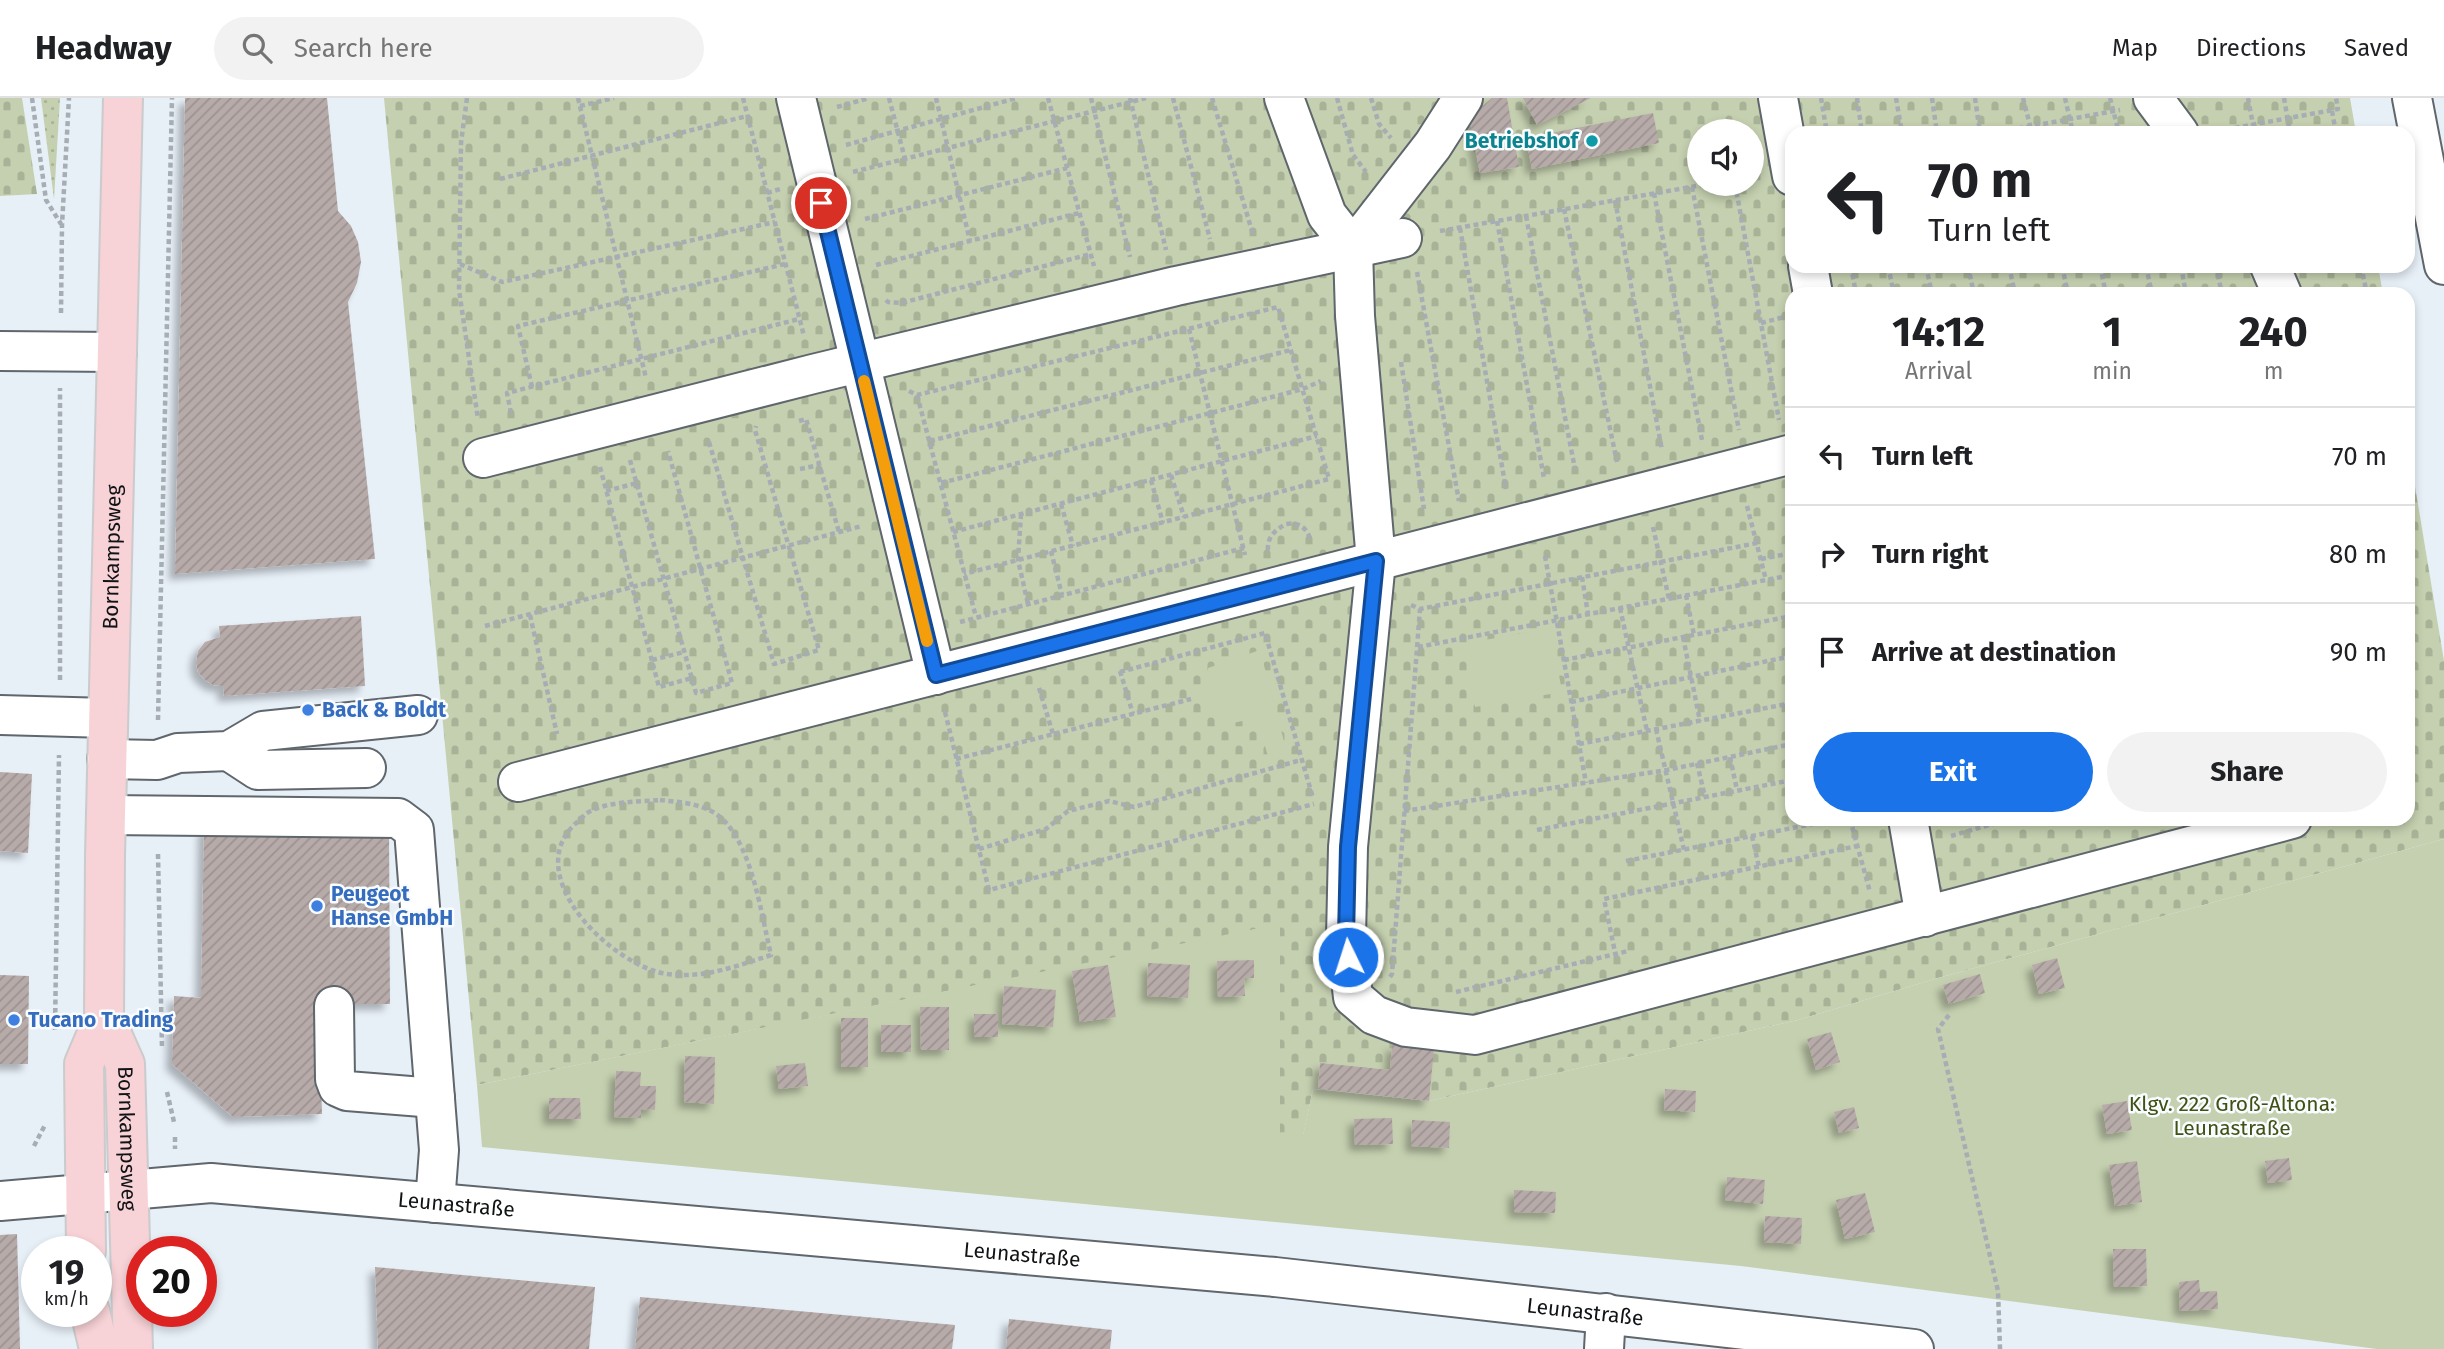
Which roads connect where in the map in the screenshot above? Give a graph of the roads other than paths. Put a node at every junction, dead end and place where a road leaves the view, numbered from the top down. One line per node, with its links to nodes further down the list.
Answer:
1 (123, 98): 11 (main road, Bornkampsweg)
2 (796, 98): 12 (street)
3 (1284, 98): 8 (street)
4 (1464, 98): 8 (street)
5 (1778, 98): 7 (street)
6 (2412, 98): 9 (street)
7 (1785, 137)
8 (1353, 248): 12 (street); 15 (street)
9 (2444, 265)
10 (0, 351): 11 (street)
11 (117, 352): 19 (main road, Bornkampsweg)
12 (860, 364): 14 (street); 16 (street)
13 (1785, 456): 15 (street)
14 (483, 458)
15 (1376, 561): 16 (street); 27 (street)
16 (936, 675): 23 (street)
17 (0, 715): 19 (street)
18 (418, 715): 20 (street)
19 (108, 718): 21 (main road, Bornkampsweg)
20 (229, 751): 21 (street); 22 (street)
21 (107, 759): 24 (main road, Bornkampsweg)
22 (366, 768)
23 (518, 782)
24 (106, 815): 29 (main road, Bornkampsweg); 30 (street)
25 (1909, 826): 27 (street)
26 (2266, 826): 27 (street)
27 (1925, 917)
28 (334, 1006): 30 (street)
29 (104, 1017): 31 (main road, Bornkampsweg); 32 (main road, Bornkampsweg)
30 (435, 1098): 34 (street)
31 (127, 1190): 32 (street, Leunastraße); 34 (street, Leunastraße); 39 (main road, Bornkampsweg)
32 (85, 1194): 33 (street, Leunastraße); 35 (main road, Bornkampsweg)
33 (0, 1201)
34 (435, 1203): 37 (street, Leunastraße)
35 (86, 1236)
36 (94, 1327): 38 (main road)
37 (1605, 1331): 40 (street, Leunastraße)
38 (99, 1349)
39 (133, 1349)
40 (1914, 1349)

